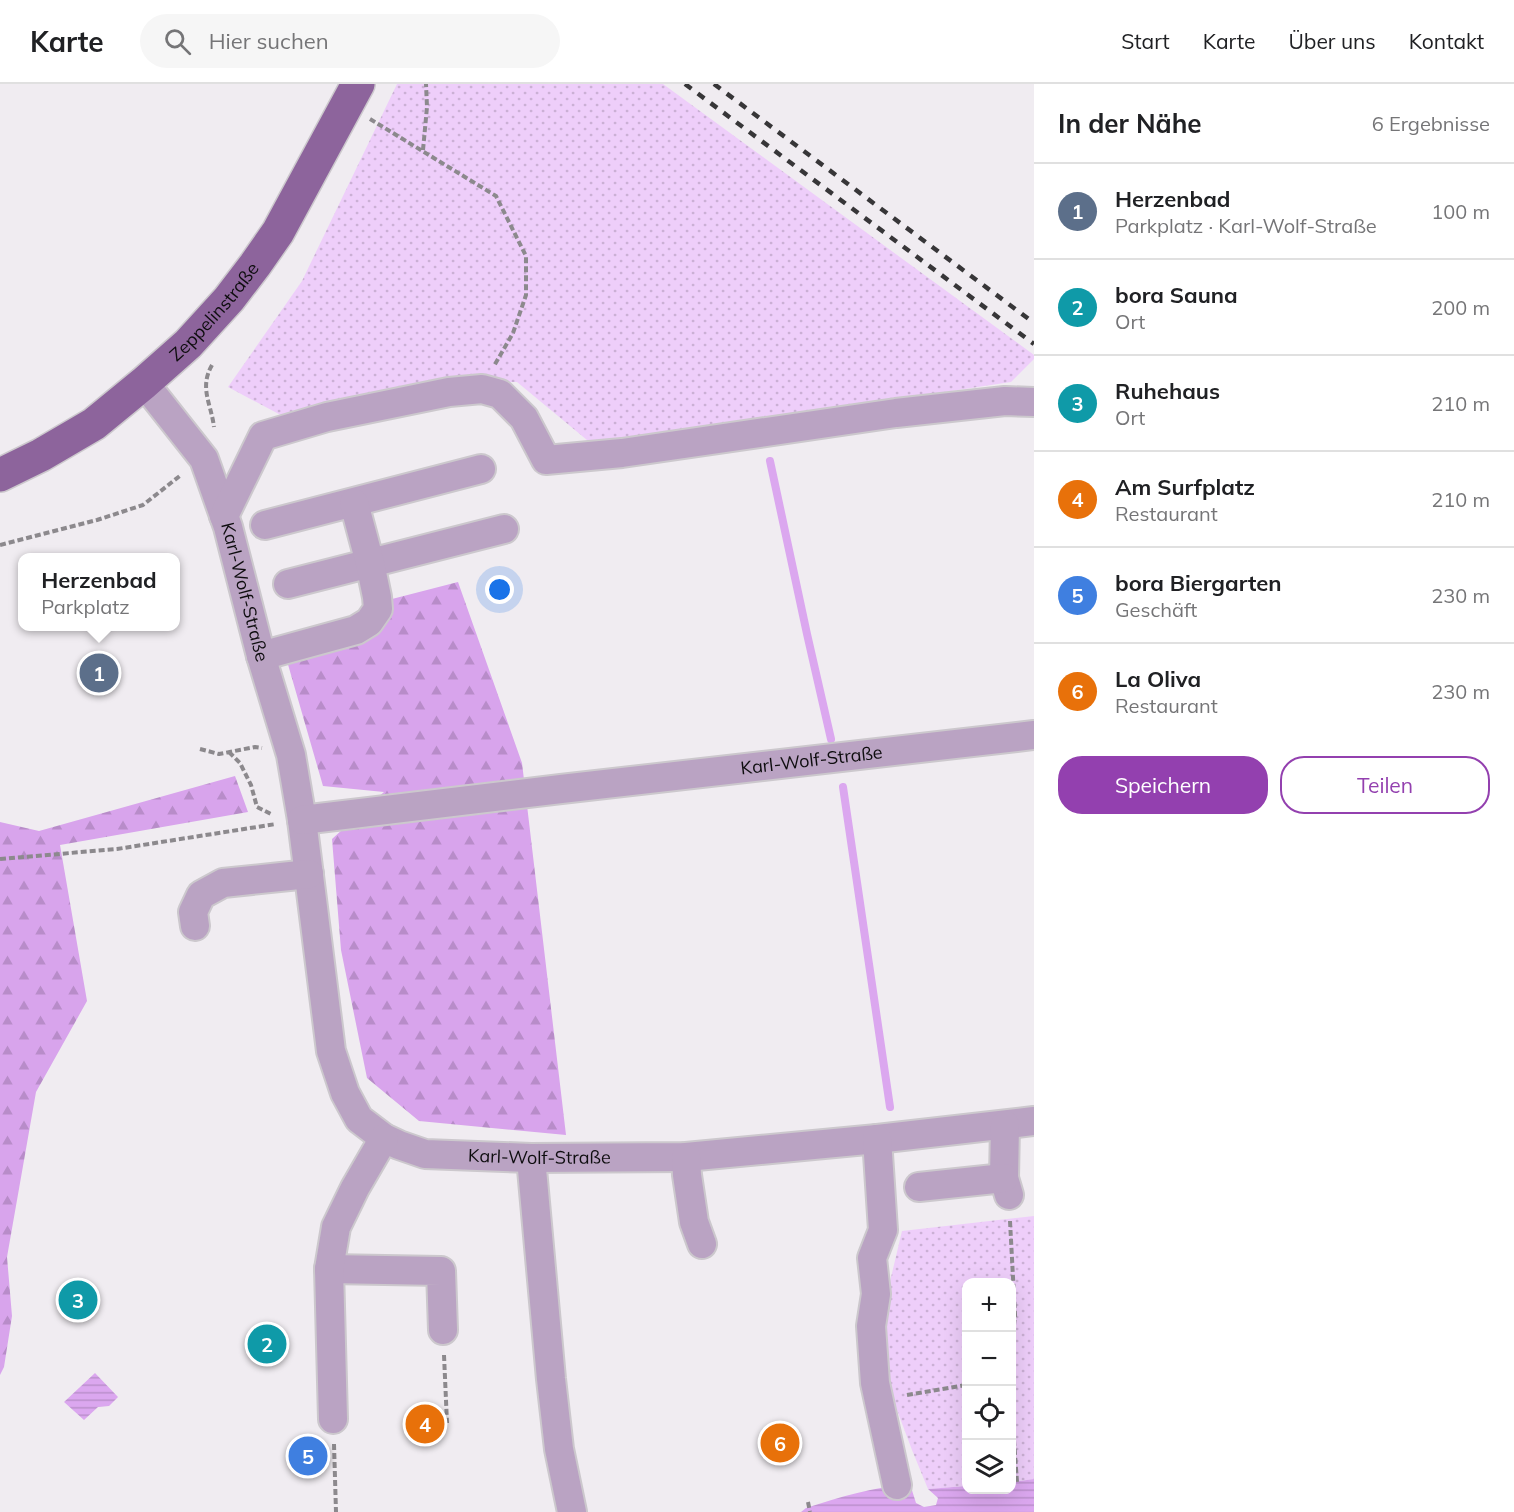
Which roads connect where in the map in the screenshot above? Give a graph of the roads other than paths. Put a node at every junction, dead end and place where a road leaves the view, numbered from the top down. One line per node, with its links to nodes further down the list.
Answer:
1 (358, 84): 2 (main road, Zeppelinstraße)
2 (144, 383): 5 (main road, Zeppelinstraße); 7 (street, Karl-Wolf-Straße)
3 (1034, 402): 7 (street)
4 (481, 470): 6 (street)
5 (0, 475)
6 (354, 503): 8 (street); 10 (street)
7 (224, 516): 12 (street, Karl-Wolf-Straße)
8 (265, 525)
9 (504, 528): 10 (street)
10 (370, 563): 11 (street); 12 (street)
11 (288, 584)
12 (261, 656): 14 (street, Karl-Wolf-Straße)
13 (1034, 735): 14 (street, Karl-Wolf-Straße)
14 (303, 820): 15 (street, Karl-Wolf-Straße)
15 (309, 874): 16 (street); 19 (street, Karl-Wolf-Straße)
16 (195, 926)
17 (1034, 1121): 18 (street, Karl-Wolf-Straße)
18 (1005, 1125): 20 (street, Karl-Wolf-Straße); 23 (street)
19 (384, 1138): 22 (street, Karl-Wolf-Straße); 25 (street)
20 (877, 1139): 21 (street, Karl-Wolf-Straße); 28 (street)
21 (686, 1157): 22 (street, Karl-Wolf-Straße); 24 (street)
22 (531, 1158): 29 (street)
23 (919, 1187)
24 (702, 1244)
25 (329, 1269): 26 (street); 27 (street)
26 (443, 1330)
27 (333, 1419)
28 (897, 1485)
29 (572, 1512)

